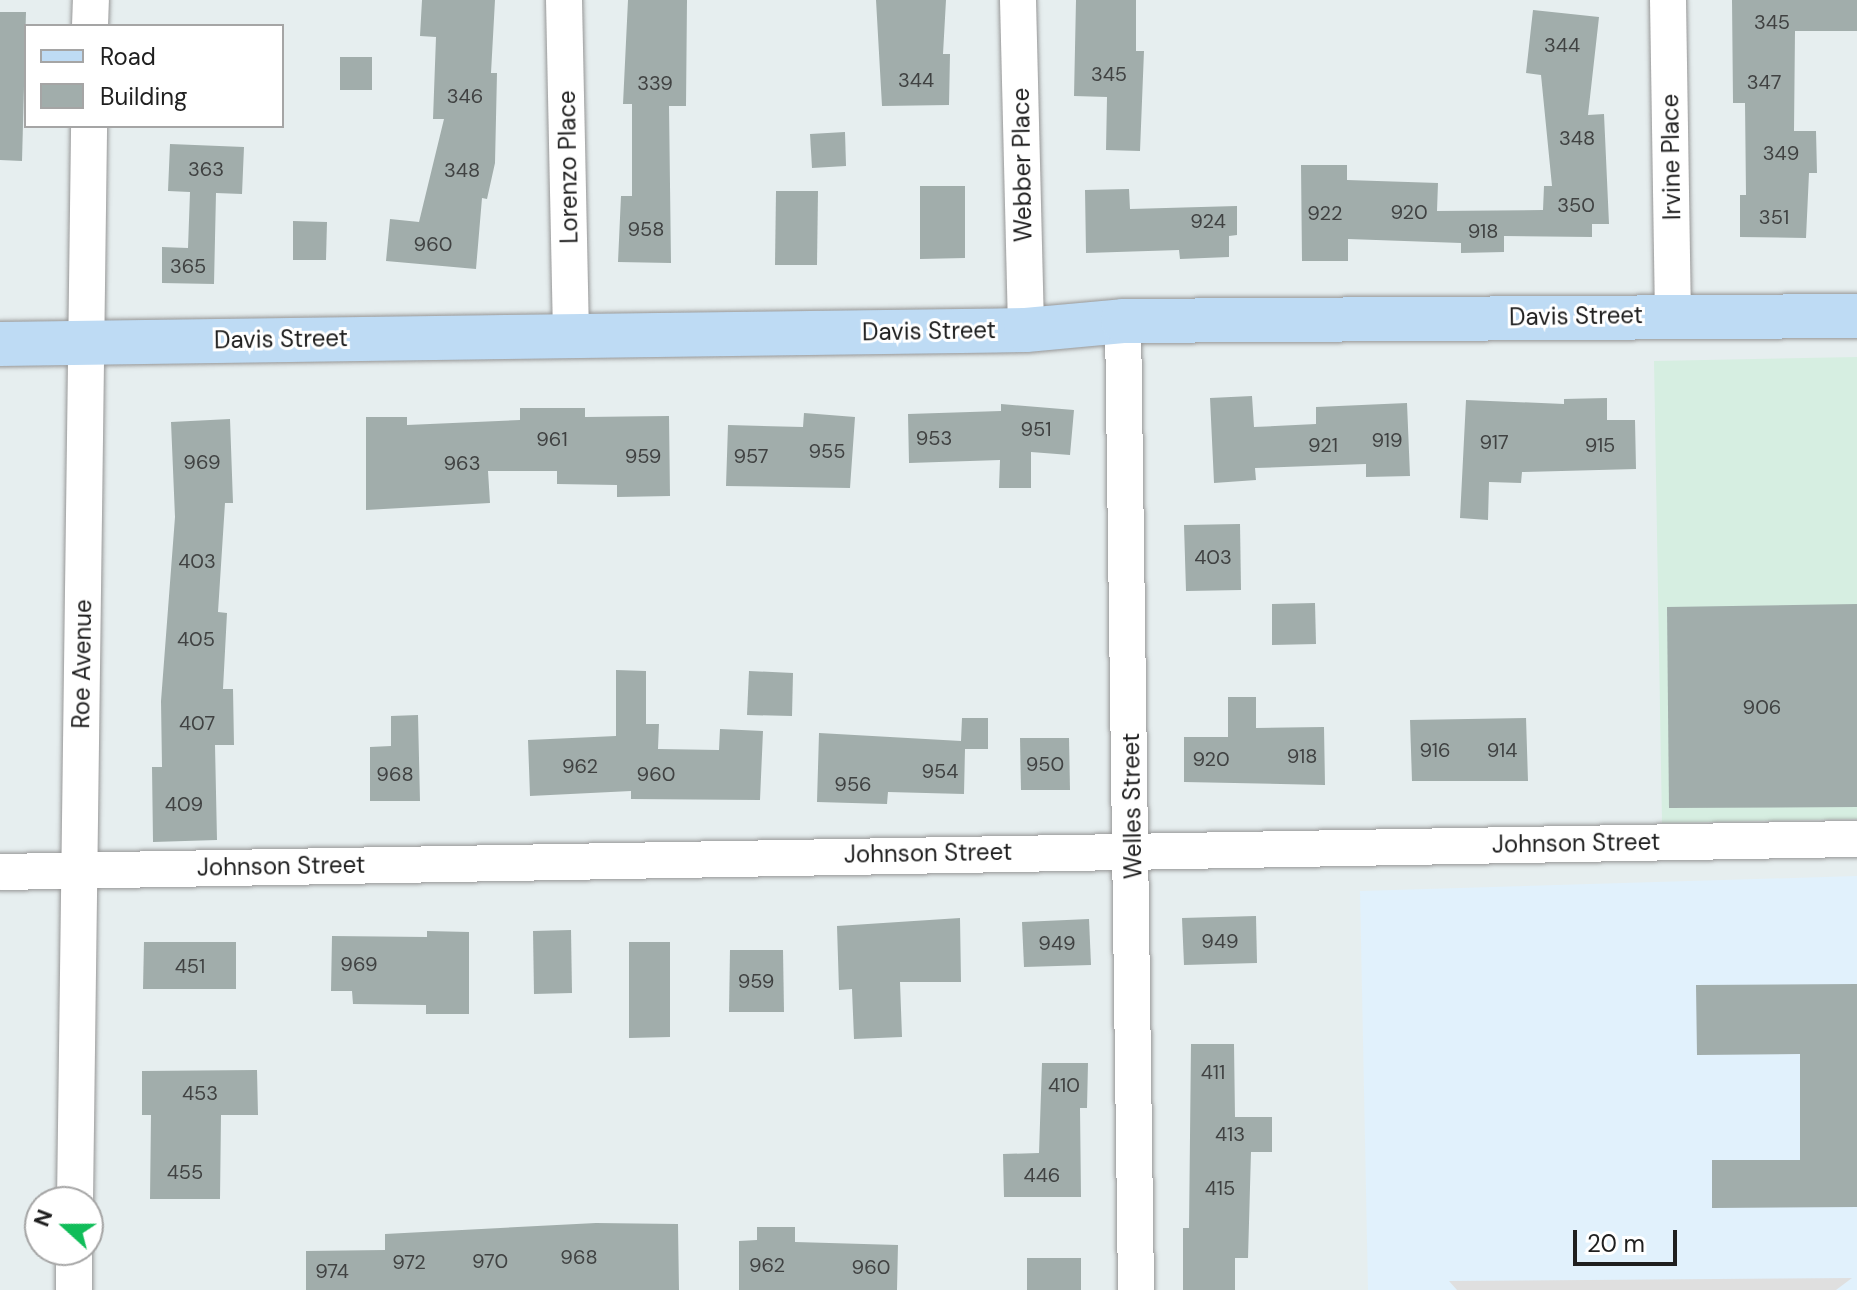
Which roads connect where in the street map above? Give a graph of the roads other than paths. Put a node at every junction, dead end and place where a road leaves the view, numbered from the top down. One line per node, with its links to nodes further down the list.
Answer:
1 (91, 0): 5 (street)
2 (564, 0): 11 (street, Lorenzo Place)
3 (1018, 0): 10 (street, Webber Place)
4 (1668, 0): 7 (street, Irvine Place)
5 (90, 24)
6 (89, 128): 12 (street, Roe Avenue)
7 (1673, 315): 8 (street, Davis Street); 9 (street, Davis Street)
8 (1857, 316)
9 (1123, 321): 10 (street, Davis Street); 15 (street, Welles Street)
10 (1026, 330): 11 (street, Davis Street)
11 (571, 334): 12 (street, Davis Street)
12 (87, 342): 13 (street, Davis Street); 16 (street, Roe Avenue)
13 (0, 344)
14 (1857, 839): 15 (street, Johnson Street)
15 (1133, 849): 16 (street, Johnson Street); 21 (street, Welles Street)
16 (79, 870): 17 (street, Johnson Street); 18 (street, Roe Avenue)
17 (0, 872)
18 (75, 1186)
19 (74, 1266): 20 (street)
20 (74, 1290)
21 (1136, 1290)

